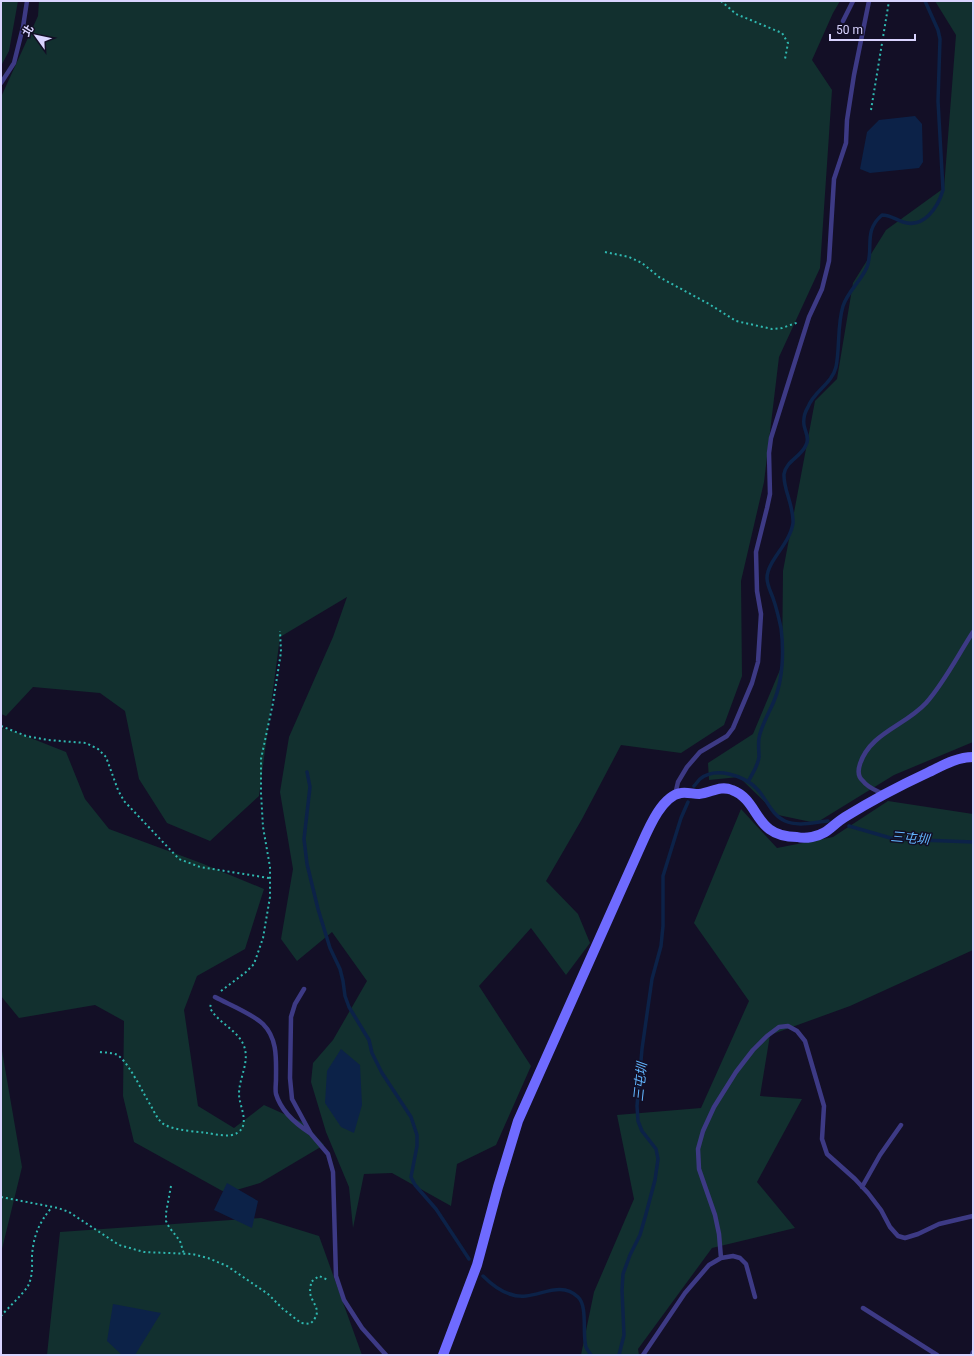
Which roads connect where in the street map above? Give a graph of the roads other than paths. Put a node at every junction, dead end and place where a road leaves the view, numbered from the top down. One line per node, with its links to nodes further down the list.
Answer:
1 (27, 1): 5 (lane)
2 (853, 1): 4 (lane)
3 (869, 1): 9 (lane)
4 (843, 21)
5 (1, 83)
6 (973, 632): 8 (lane)
7 (973, 757): 8 (street)
8 (883, 794): 9 (street)
9 (675, 795): 21 (street)
10 (304, 989): 13 (lane)
11 (215, 996): 13 (lane)
12 (901, 1126): 14 (lane)
13 (311, 1134): 20 (lane)
14 (862, 1187): 15 (lane); 16 (lane)
15 (973, 1216)
16 (721, 1258): 17 (lane); 22 (lane)
17 (755, 1297)
18 (863, 1308): 23 (lane)
19 (973, 1352): 24 (lane)
20 (386, 1355)
21 (443, 1355)
22 (643, 1355)
23 (938, 1355)
24 (972, 1355)

